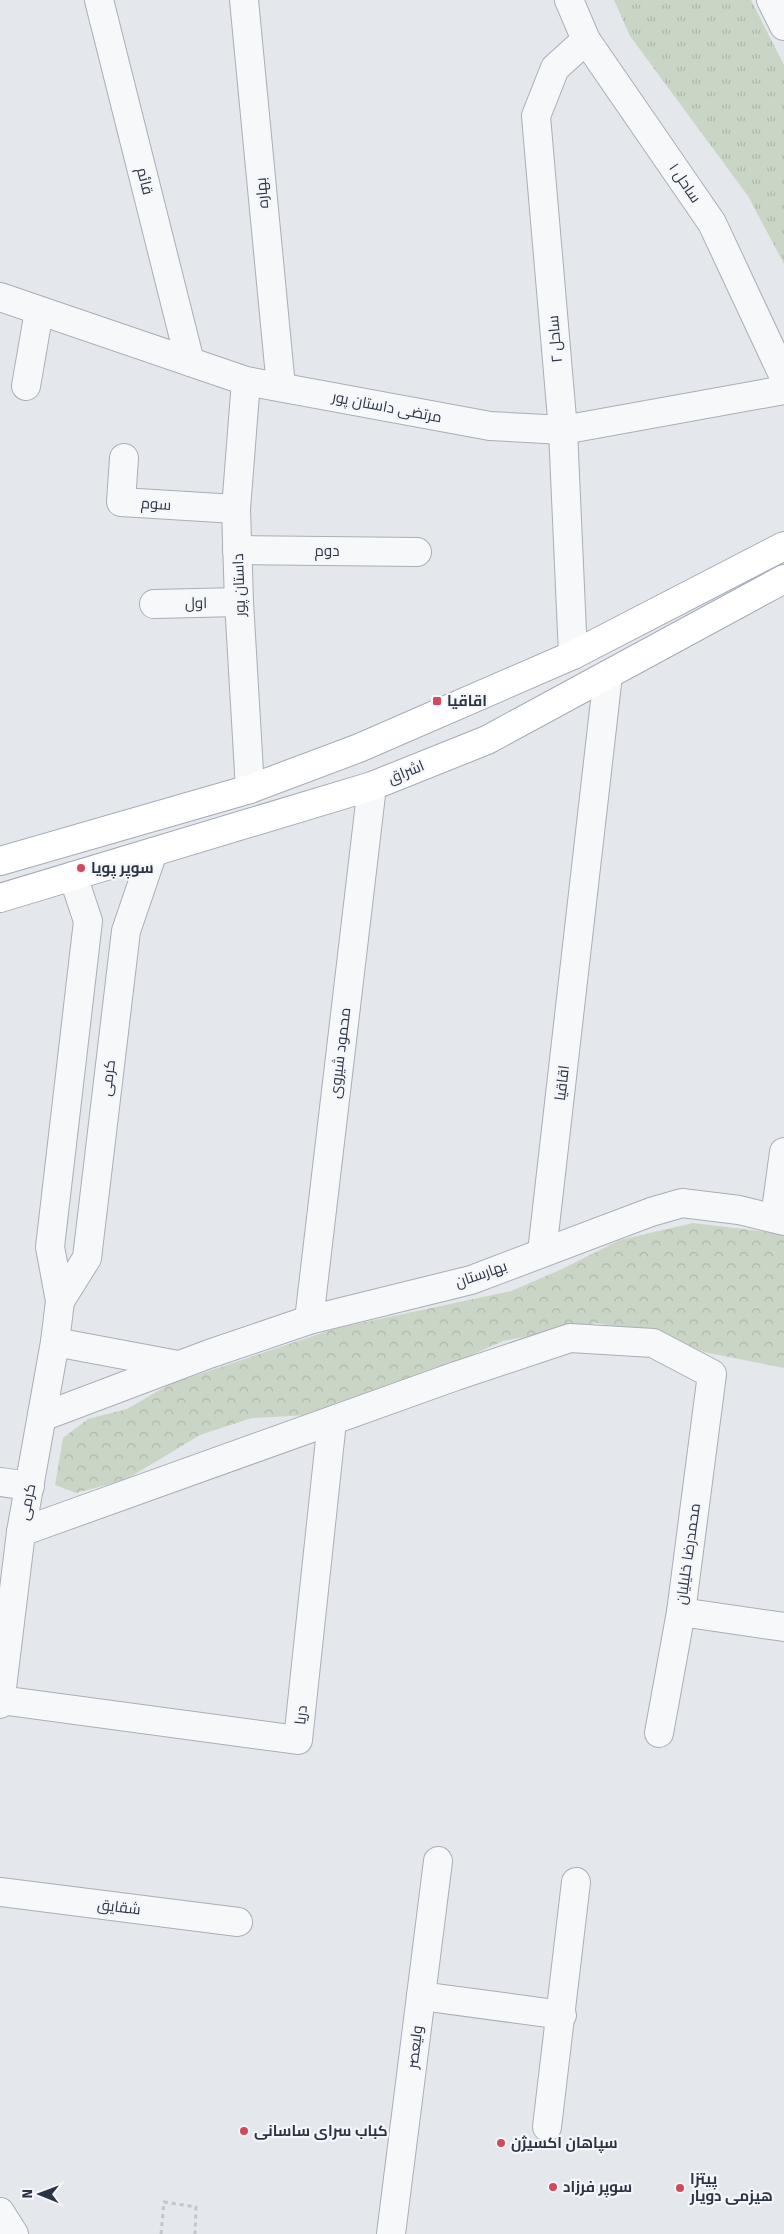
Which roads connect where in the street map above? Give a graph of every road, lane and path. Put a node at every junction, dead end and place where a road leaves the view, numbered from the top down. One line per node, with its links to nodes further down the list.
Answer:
1 (99, 0): 9 (street, قائم)
2 (244, 0): 13 (street, بهاره)
3 (569, 0): 6 (street, ساحل ۱)
4 (771, 0): 5 (street)
5 (784, 26)
6 (586, 40): 10 (street, ساحل ۱); 15 (street, ساحل ۲)
7 (0, 297): 8 (street, مرتضی داستان پور)
8 (40, 311): 9 (street, مرتضی داستان پور); 12 (street)
9 (190, 362): 11 (street, مرتضی داستان پور)
10 (784, 377)
11 (246, 381): 13 (street, مرتضی داستان پور); 17 (street, داستان پور)
12 (26, 386)
13 (281, 387): 15 (street, مرتضی داستان پور)
14 (784, 390): 15 (street, مرتضی داستان پور)
15 (563, 430): 24 (street, ساحل ۲)
16 (124, 458): 17 (street, سوم)
17 (236, 509): 19 (street, داستان پور)
18 (784, 546): 24 (main road)
19 (237, 550): 20 (street, دوم); 22 (street, داستان پور)
20 (418, 552)
21 (784, 580): 25 (main road, اشراق)
22 (239, 602): 23 (street, اول); 27 (street, داستان پور)
23 (154, 604)
24 (573, 655): 27 (main road)
25 (608, 675): 26 (main road, اشراق); 34 (street, اقاقیا)
26 (372, 786): 28 (main road, اشراق); 36 (street, محمود شیروی)
27 (250, 789): 29 (main road)
28 (153, 852): 30 (main road, اشراق); 35 (street, کرمی)
29 (0, 860)
30 (72, 876): 31 (main road, اشراق); 35 (street, کرمی)
31 (0, 898)
32 (784, 1152): 33 (street)
33 (780, 1219): 34 (street, بهارستان)
34 (542, 1252): 36 (street, بهارستان)
35 (60, 1302): 37 (street, کرمی)
36 (310, 1320): 38 (street, بهارستان)
37 (55, 1342): 38 (street); 39 (street, کرمی)
38 (178, 1365): 39 (street, بهارستان)
39 (42, 1417): 42 (street, کرمی)
40 (332, 1421): 43 (street); 44 (street, محمدرضا خلیلیان); 46 (street, دریا)
41 (0, 1482): 42 (street)
42 (30, 1486): 43 (street, کرمی)
43 (21, 1532): 46 (street, کرمی)
44 (681, 1612): 45 (street); 48 (street, محمدرضا خلیلیان)
45 (784, 1627)
46 (0, 1700): 47 (street, کرمی)
47 (0, 1704)
48 (659, 1733)
49 (438, 1860): 53 (street, ولیعصر)
50 (576, 1882): 54 (street)
51 (0, 1892): 52 (street, شقایق)
52 (238, 1922)
53 (421, 1996): 54 (street); 60 (street, ولیعصر)
54 (562, 2015): 55 (street)
55 (547, 2127)
56 (0, 2212): 57 (street)
57 (14, 2234)
58 (161, 2234): 59 (path)
59 (195, 2234)
60 (391, 2234)

